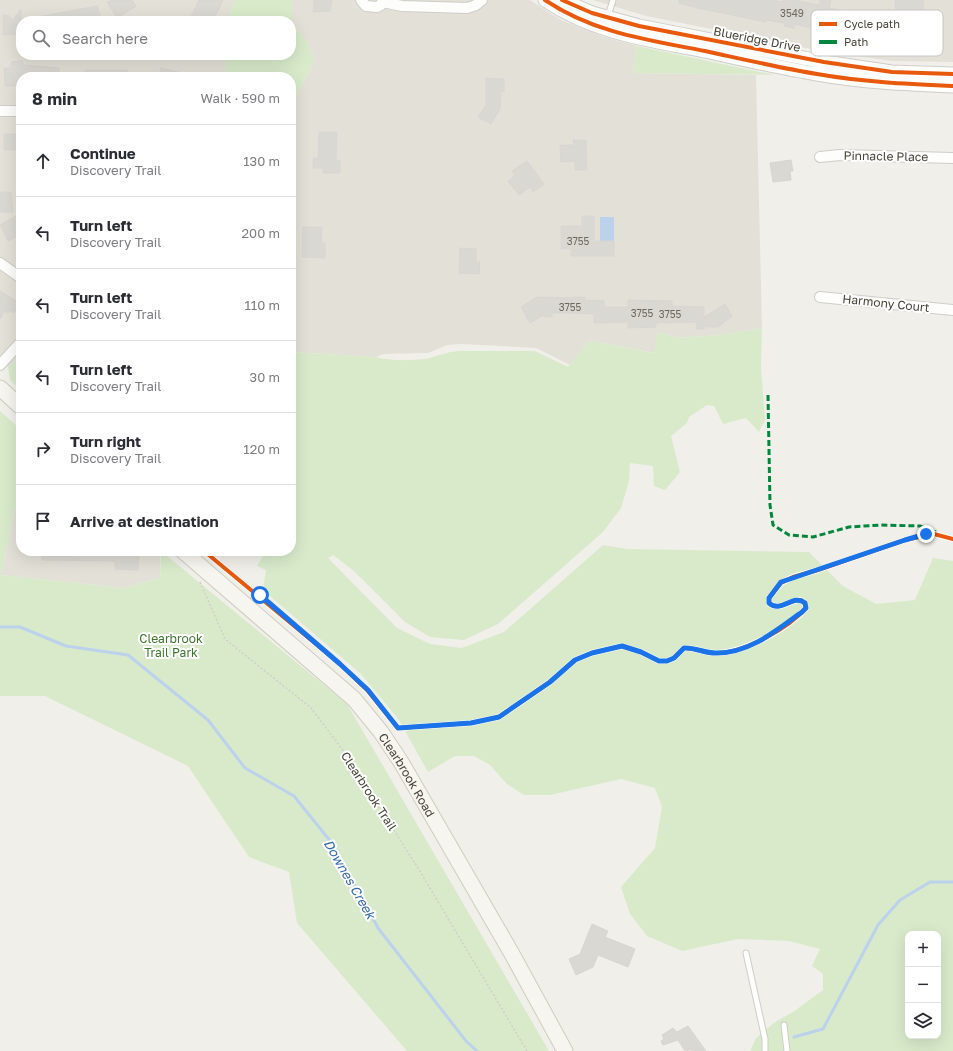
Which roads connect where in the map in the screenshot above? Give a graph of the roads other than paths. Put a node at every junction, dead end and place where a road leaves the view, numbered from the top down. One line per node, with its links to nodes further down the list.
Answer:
1 (361, 0): 6 (street)
2 (482, 0): 6 (street)
3 (545, 0): 9 (street, Blueridge Drive)
4 (562, 0): 7 (street, Blueridge Drive)
5 (613, 0): 7 (lane)
6 (383, 1)
7 (607, 17): 8 (street, Blueridge Drive)
8 (953, 74)
9 (953, 86)
10 (0, 111): 11 (street)
11 (16, 111)
12 (820, 156): 13 (street, Pinnacle Place)
13 (953, 158)
14 (0, 264): 15 (street)
15 (16, 275)
16 (820, 297): 17 (street, Harmony Court)
17 (953, 310)
18 (16, 347): 19 (street)
19 (0, 364)
20 (0, 388): 21 (main road)
21 (16, 402)
22 (189, 556): 25 (main road, Clearbrook Road)
23 (746, 953): 26 (lane)
24 (784, 1025): 27 (lane)
25 (565, 1051)
26 (765, 1051)
27 (787, 1051)

